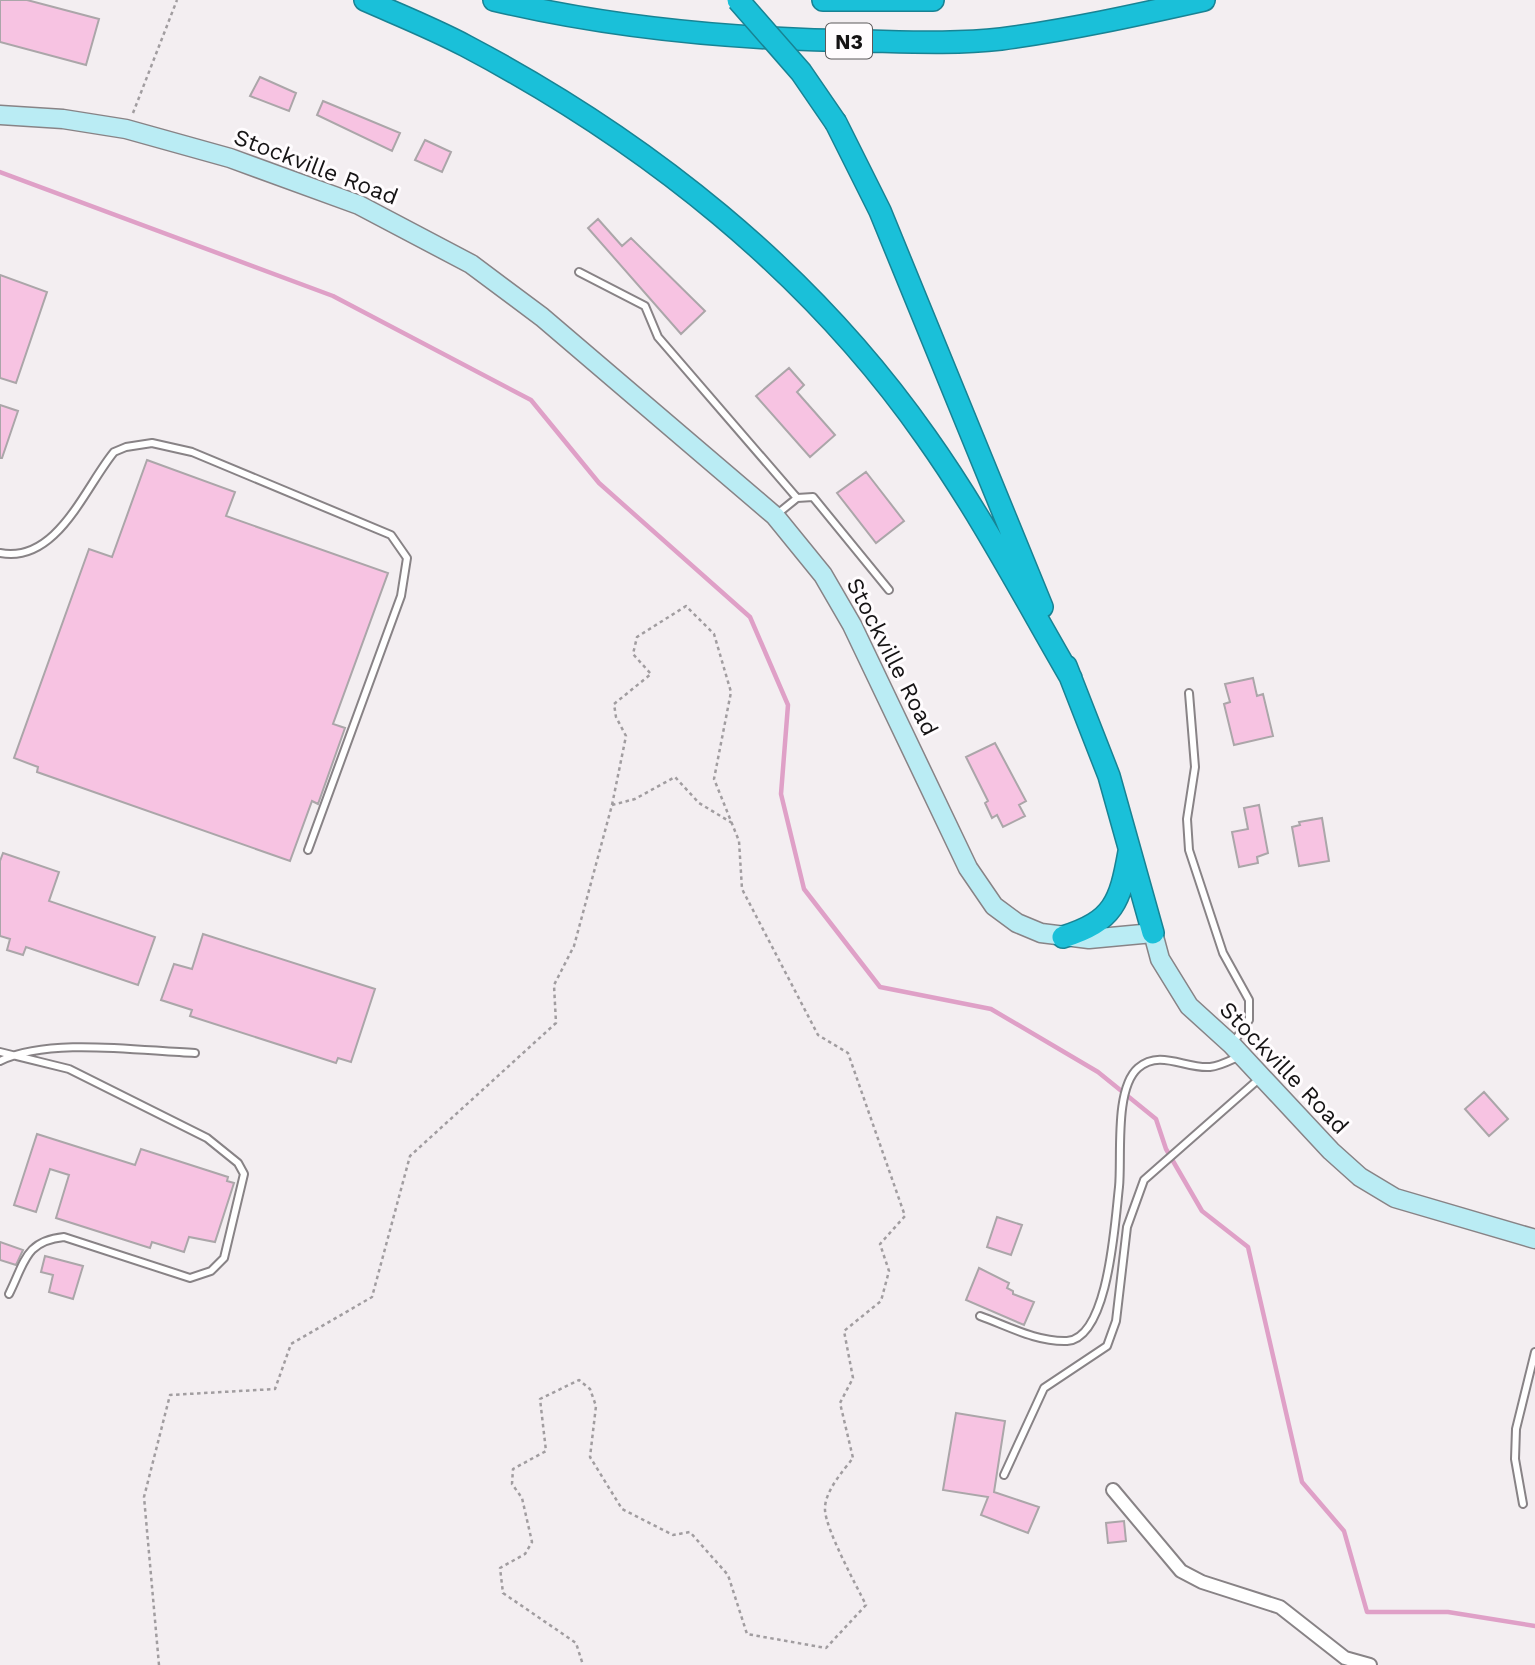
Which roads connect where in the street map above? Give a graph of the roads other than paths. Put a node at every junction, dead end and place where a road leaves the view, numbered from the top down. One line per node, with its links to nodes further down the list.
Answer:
1 (365, 0): 13 (highway)
2 (494, 0): 6 (highway, N3)
3 (738, 0): 13 (highway, bridge)
4 (823, 0): 5 (highway, N3)
5 (933, 0)
6 (1204, 0)
7 (0, 115): 10 (street, Stockville Road)
8 (579, 272): 9 (lane)
9 (797, 498): 10 (lane); 12 (lane)
10 (775, 516): 18 (street, Stockville Road)
11 (0, 553): 16 (lane)
12 (889, 590)
13 (1071, 678): 15 (highway)
14 (1189, 693): 19 (lane)
15 (1130, 847): 17 (highway); 18 (highway)
16 (308, 850)
17 (1153, 933): 18 (street, Stockville Road); 19 (street, Stockville Road)
18 (1063, 937)
19 (1237, 1050): 24 (street, Stockville Road); 27 (lane)
20 (0, 1052): 22 (lane)
21 (195, 1053): 22 (lane)
22 (11, 1056): 23 (lane); 26 (lane)
23 (0, 1061)
24 (1262, 1076): 25 (street, Stockville Road); 29 (lane)
25 (1535, 1239)
26 (9, 1294)
27 (980, 1316)
28 (1535, 1352): 31 (lane)
29 (1004, 1475)
30 (1114, 1490): 32 (street)
31 (1523, 1504)
32 (1370, 1665)

